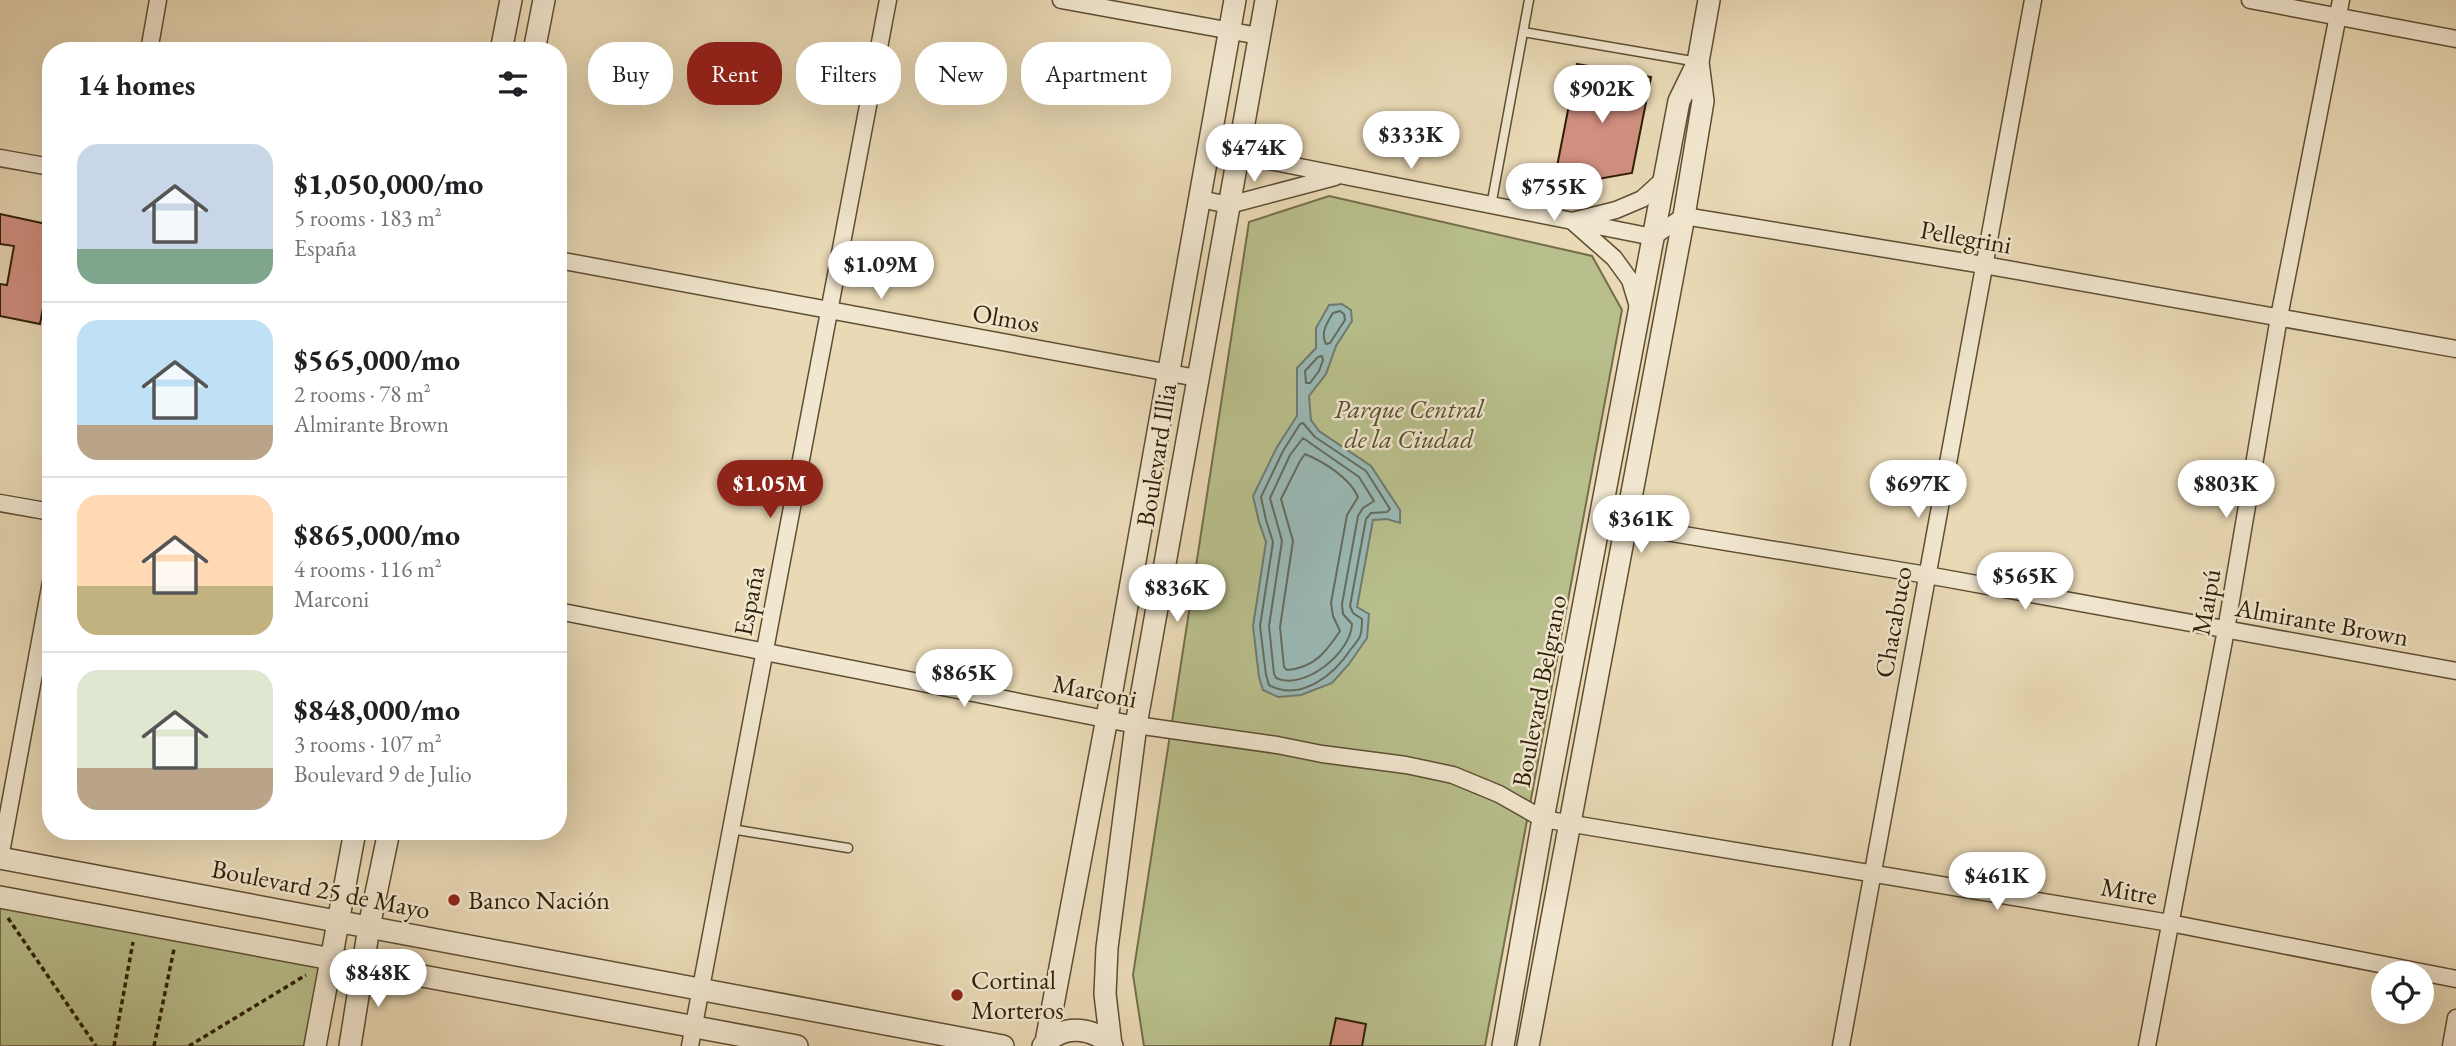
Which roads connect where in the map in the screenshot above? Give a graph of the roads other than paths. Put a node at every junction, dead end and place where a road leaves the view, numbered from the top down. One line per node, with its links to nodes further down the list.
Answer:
1 (158, 0): 18 (street)
2 (511, 0): 19 (street)
3 (544, 0): 20 (street)
4 (888, 0): 36 (street, España)
5 (1061, 0): 14 (street)
6 (1235, 0): 14 (street, Boulevard Illia)
7 (1266, 0): 16 (street, Boulevard Illia)
8 (1529, 0): 15 (lane)
9 (1709, 0): 21 (street, Boulevard Belgrano)
10 (2034, 0): 35 (street, Chacabuco)
11 (2250, 0): 13 (street)
12 (2341, 0): 13 (street, Maipú)
13 (2337, 17): 17 (street); 38 (street, Maipú)
14 (1229, 32): 16 (street); 22 (street, Boulevard Illia)
15 (1523, 32): 21 (lane); 30 (lane)
16 (1259, 36): 23 (street, Boulevard Illia)
17 (2456, 39)
18 (151, 42)
19 (504, 42)
20 (536, 42)
21 (1698, 62): 27 (street, Boulevard Belgrano); 31 (street, Boulevard Belgrano)
22 (1209, 149): 23 (street); 28 (street, Boulevard Illia)
23 (1238, 155): 26 (street); 29 (street, Boulevard Illia)
24 (0, 158): 25 (street)
25 (42, 165)
26 (1341, 176): 29 (street); 30 (street)
27 (1664, 179): 32 (street); 33 (street, Boulevard Belgrano)
28 (1200, 199): 29 (street); 40 (street, Boulevard Illia)
29 (1229, 205): 41 (street, Boulevard Illia)
30 (1491, 206): 32 (street)
31 (1684, 216): 33 (street); 35 (street, Pellegrini); 45 (street, Boulevard Belgrano)
32 (1572, 221): 33 (street); 37 (street)
33 (1653, 237): 37 (street, Boulevard Belgrano)
34 (567, 262): 36 (street, Olmos)
35 (1984, 265): 38 (street, Pellegrini); 46 (street, Chacabuco)
36 (829, 310): 40 (street, Olmos); 50 (street, España)
37 (1639, 312): 44 (street, Boulevard Belgrano)
38 (2279, 317): 39 (street, Pellegrini); 48 (street, Maipú)
39 (2456, 349)
40 (1167, 372): 41 (street, Olmos); 52 (street, Boulevard Illia)
41 (1197, 378): 53 (street, Boulevard Illia)
42 (0, 503): 43 (street)
43 (42, 510)
44 (1599, 521): 45 (street, Almirante Brown); 54 (street, Boulevard Belgrano)
45 (1625, 526): 46 (street, Almirante Brown); 55 (street, Boulevard Belgrano)
46 (1927, 575): 48 (street, Almirante Brown); 61 (street, Chacabuco)
47 (567, 613): 50 (street, Marconi)
48 (2226, 630): 51 (street, Almirante Brown); 64 (street, Maipú)
49 (42, 631): 60 (street)
50 (764, 651): 52 (street, Marconi); 56 (street, España)
51 (2456, 671)
52 (1107, 718): 53 (street, Marconi); 72 (street, Boulevard Illia)
53 (1136, 725): 54 (street, Marconi); 77 (street, Boulevard Illia)
54 (1543, 819): 55 (street, Mitre); 78 (street, Boulevard Belgrano)
55 (1570, 824): 61 (street, Mitre); 79 (street, Boulevard Belgrano)
56 (731, 829): 59 (lane); 69 (street, España)
57 (353, 840): 63 (street)
58 (387, 840): 65 (street)
59 (848, 848)
60 (0, 858): 63 (street, Boulevard 25 de Mayo)
61 (1872, 872): 64 (street, Mitre); 80 (street, Chacabuco)
62 (4, 907): 66 (street)
63 (339, 921): 65 (street, Boulevard 25 de Mayo); 66 (street)
64 (2170, 923): 68 (street, Mitre); 81 (street, Maipú)
65 (369, 927): 67 (street); 69 (street, Boulevard 25 de Mayo)
66 (332, 959): 67 (street); 73 (street)
67 (365, 965): 71 (street); 74 (street)
68 (2456, 979)
69 (701, 988): 71 (street, España); 76 (street, Boulevard 25 de Mayo)
70 (2456, 1018): 82 (street)
71 (692, 1036): 75 (street)
72 (1045, 1044): 77 (street)
73 (315, 1046)
74 (349, 1046)
75 (797, 1046)
76 (1003, 1046)
77 (1112, 1046)
78 (1503, 1046)
79 (1528, 1046)
80 (1841, 1046)
81 (2147, 1046)
82 (2451, 1046)

